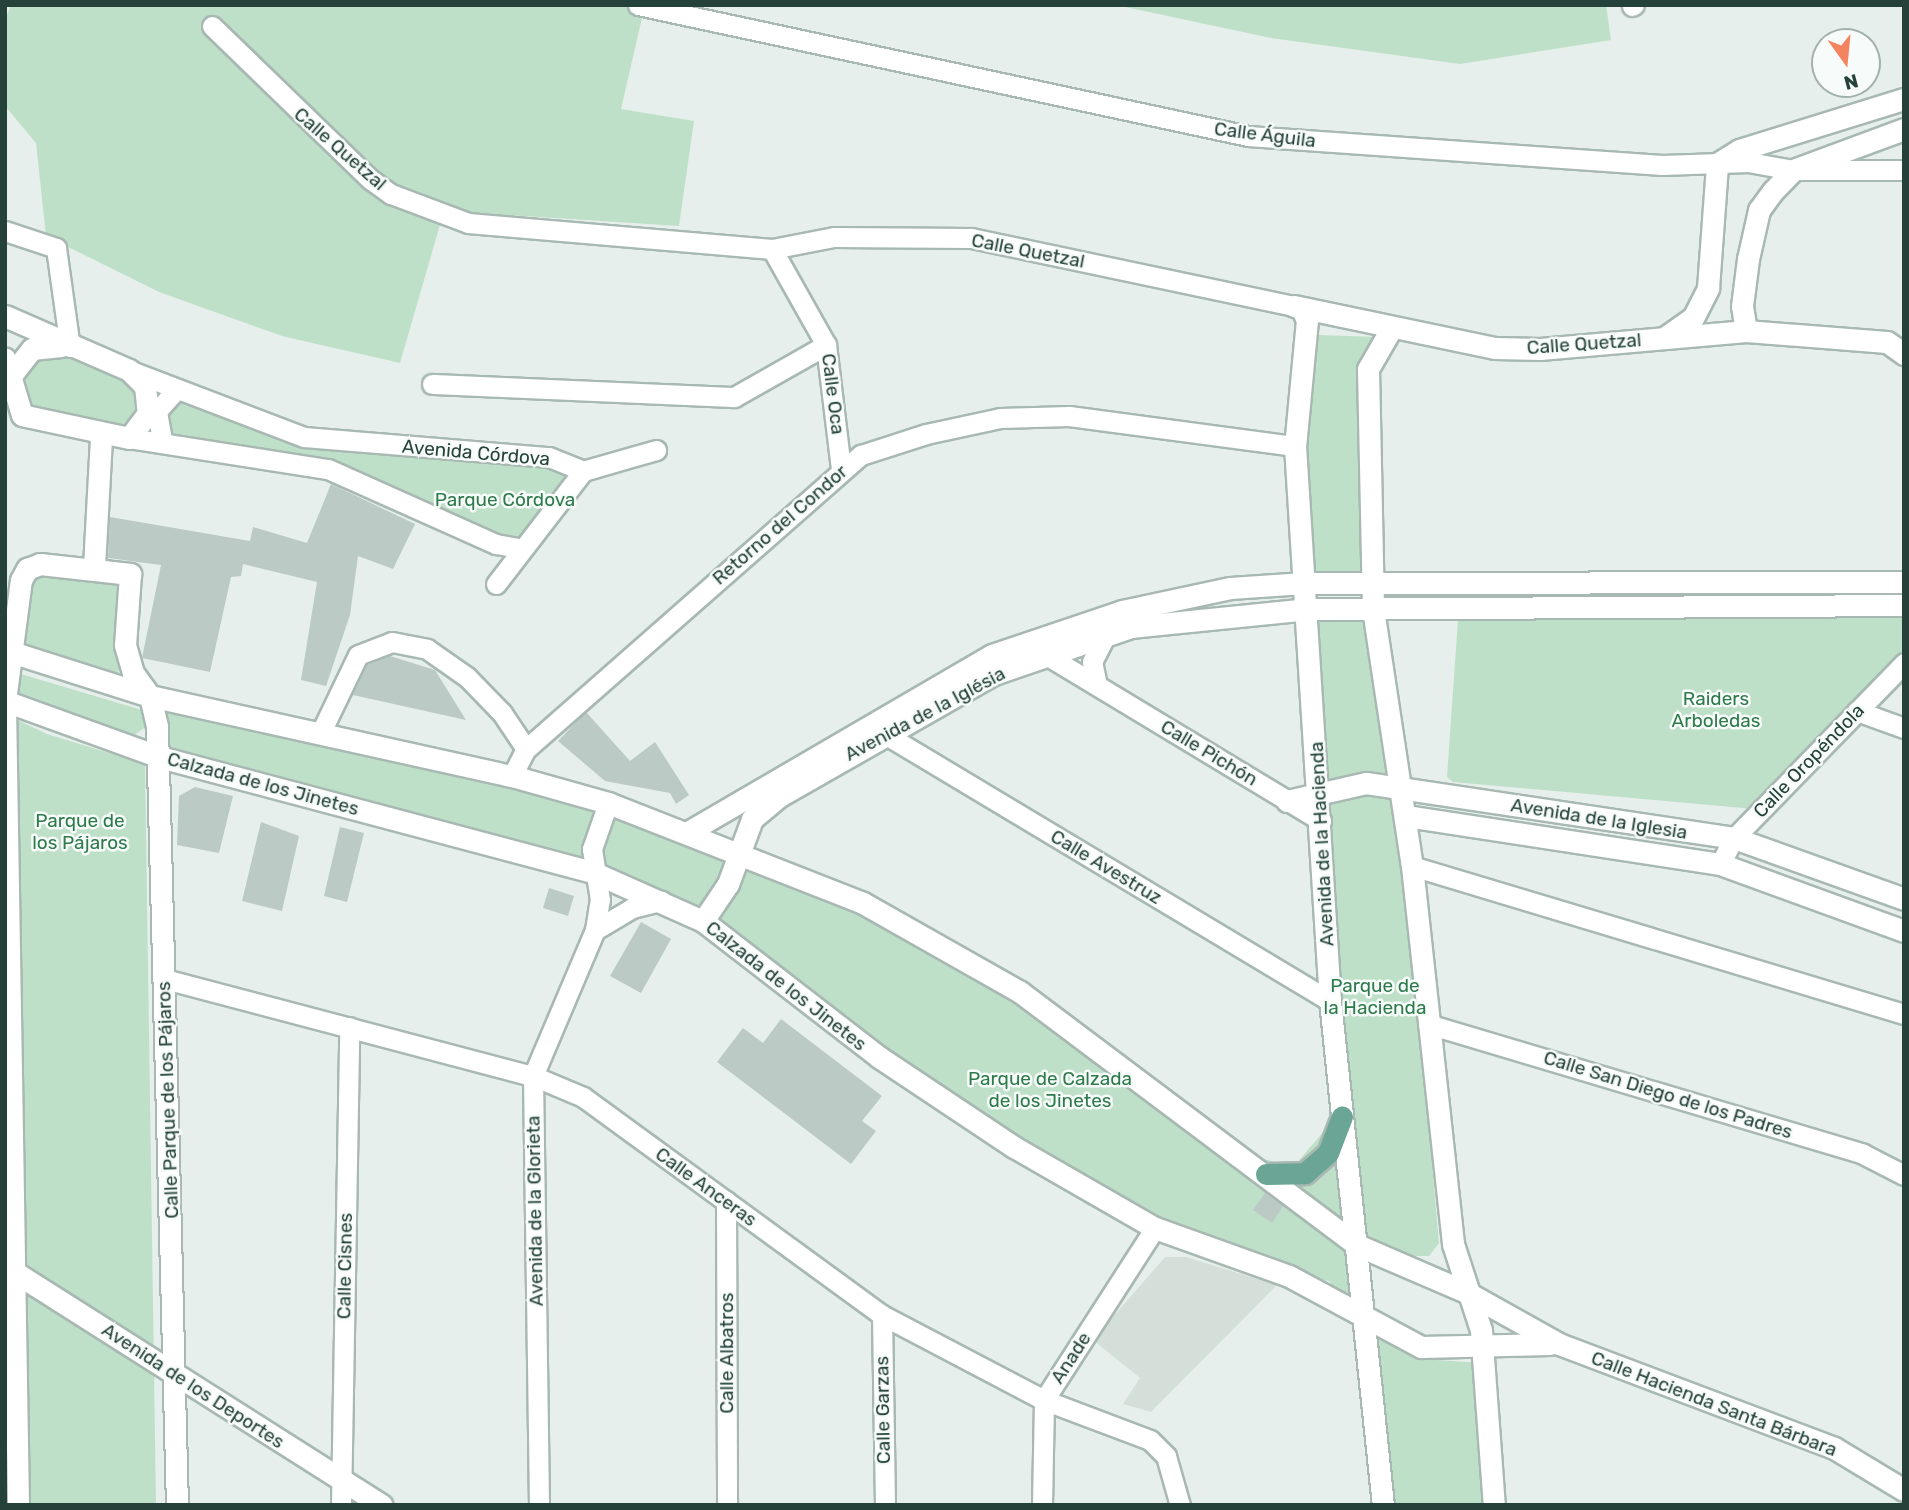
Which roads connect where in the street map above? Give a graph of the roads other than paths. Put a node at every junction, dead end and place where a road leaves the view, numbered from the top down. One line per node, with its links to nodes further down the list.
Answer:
1 (638, 5): 5 (street, Calle Águila)
2 (212, 26): 9 (street, Calle Quetzal)
3 (1904, 99): 5 (main road)
4 (1904, 130): 6 (main road)
5 (1717, 164): 6 (street, Calle Águila); 14 (main road)
6 (1793, 170): 7 (street, Calle Águila); 13 (main road)
7 (1904, 170)
8 (5, 231): 16 (street)
9 (772, 250): 10 (street, Calle Quetzal); 15 (street, Calle Oca)
10 (1298, 307): 12 (main road, Calle Quetzal); 26 (main road, Avenida de la Hacienda)
11 (5, 316): 16 (main road, Avenida Córdova)
12 (1391, 328): 14 (main road, Calle Quetzal); 34 (main road)
13 (1746, 331): 14 (main road, Calle Quetzal); 17 (main road, Calle Quetzal)
14 (1662, 339)
15 (826, 345): 20 (street); 28 (street, Calle Oca)
16 (70, 346): 18 (main road); 19 (main road, Avenida Córdova)
17 (1898, 346)
18 (9, 366): 22 (main road)
19 (129, 370): 21 (street, Avenida Córdova); 24 (main road)
20 (432, 384)
21 (175, 391): 25 (street); 29 (street, Avenida Córdova)
22 (14, 414): 23 (main road)
23 (101, 436): 24 (main road); 31 (main road)
24 (129, 438): 25 (street)
25 (162, 440): 30 (street)
26 (1295, 446): 28 (street, Retorno del Condor); 33 (main road, Avenida de la Hacienda)
27 (656, 450): 29 (street)
28 (841, 469): 50 (street, Retorno del Condor)
29 (583, 471): 30 (street)
30 (519, 548): 35 (street)
31 (94, 567): 40 (main road); 44 (main road)
32 (1904, 582): 34 (main road)
33 (1304, 583): 34 (main road); 37 (main road, Avenida de la Hacienda); 59 (main road, Avenida de la Iglésia)
34 (1372, 583): 38 (main road)
35 (496, 584)
36 (1904, 605): 38 (main road)
37 (1308, 608): 38 (main road); 39 (main road, Avenida de la Iglésia); 54 (main road, Avenida de la Hacienda)
38 (1373, 609): 53 (main road)
39 (1105, 636): 41 (main road, Avenida de la Iglésia); 43 (street)
40 (9, 652): 44 (main road); 45 (main road)
41 (1048, 656): 43 (street, Calle Pichón); 49 (main road, Avenida de la Iglésia)
42 (1904, 663): 46 (street, Calle Oropéndola)
43 (1097, 685): 55 (street, Calle Pichón)
44 (150, 696): 48 (main road); 51 (main road, Calle Parque de los Pájaros)
45 (5, 701): 51 (main road, Calzada de los Jinetes); 84 (main road)
46 (1857, 711): 47 (street); 60 (street, Calle Oropéndola)
47 (1904, 727)
48 (321, 732): 50 (street); 52 (main road)
49 (883, 733): 61 (main road, Avenida de la Iglésia); 73 (street, Calle Avestruz)
50 (526, 749): 52 (street, Retorno del Condor)
51 (160, 757): 65 (main road, Calzada de los Jinetes); 72 (main road, Calle Parque de los Pájaros)
52 (512, 776): 56 (main road)
53 (1402, 788): 54 (main road, Avenida de la Iglesia); 57 (main road); 60 (main road, Avenida de la Iglesia)
54 (1321, 790): 55 (main road, Avenida de la Iglesia); 58 (main road, Avenida de la Hacienda)
55 (1287, 801): 58 (street, Calle Pichón)
56 (608, 803): 59 (main road); 65 (street, Avenida de la Glorieta)
57 (1406, 816): 63 (main road, Avenida de la Iglesia); 64 (main road)
58 (1321, 821): 73 (main road, Avenida de la Hacienda)
59 (688, 832): 61 (main road)
60 (1734, 838): 62 (main road, Avenida de la Iglesia); 63 (street, Calle Oropéndola)
61 (741, 854): 69 (main road, Avenida de la Iglésia); 79 (main road)
62 (1786, 857): 66 (street); 67 (main road, Avenida de la Iglesia)
63 (1720, 864): 66 (main road, Avenida de la Iglesia)
64 (1412, 866): 74 (street); 75 (main road)
65 (595, 873): 68 (main road, Calzada de los Jinetes); 70 (street, Avenida de la Glorieta)
66 (1763, 880): 71 (main road, Avenida de la Iglesia)
67 (1904, 899)
68 (660, 901): 69 (main road, Calzada de los Jinetes); 70 (street)
69 (703, 921): 82 (main road, Calzada de los Jinetes)
70 (596, 930): 77 (street, Avenida de la Glorieta)
71 (1904, 930)
72 (165, 979): 76 (street, Calle Anceras); 90 (main road, Calle Parque de los Pájaros)
73 (1330, 1001): 78 (main road, Avenida de la Hacienda)
74 (1904, 1014)
75 (1428, 1024): 80 (street, Calle San Diego de los Padres); 85 (main road)
76 (349, 1027): 77 (street, Calle Anceras); 92 (street, Calle Cisnes)
77 (533, 1076): 81 (street, Calle Anceras); 98 (street, Avenida de la Glorieta)
78 (1342, 1117): 79 (main road); 83 (main road, Avenida de la Hacienda)
79 (1266, 1174): 83 (main road)
80 (1904, 1175)
81 (726, 1201): 86 (street, Calle Anceras); 99 (street, Calle Albatros)
82 (1155, 1228): 87 (main road, Calzada de los Jinetes); 91 (street, Anade)
83 (1357, 1244): 85 (main road); 87 (main road, Avenida de la Hacienda)
84 (9, 1268): 90 (main road, Avenida de los Deportes); 94 (main road)
85 (1466, 1292): 88 (main road); 89 (main road, Calle Hacienda Santa Bárbara)
86 (882, 1315): 91 (street, Calle Anceras); 100 (street, Calle Garzas)
87 (1360, 1318): 88 (main road, Calzada de los Jinetes); 103 (main road, Avenida de la Hacienda)
88 (1482, 1344): 89 (main road, Calle Hacienda Santa Bárbara); 104 (main road)
89 (1559, 1344): 93 (main road, Calle Hacienda Santa Bárbara)
90 (176, 1374): 92 (main road, Avenida de los Deportes); 95 (main road, Calle Parque de los Pájaros)
91 (1044, 1400): 101 (street, Anade); 102 (street, Calle Anceras)
92 (341, 1483): 96 (street, Calle Cisnes); 97 (main road, Avenida de los Deportes)
93 (1904, 1490)
94 (18, 1505)
95 (177, 1505)
96 (341, 1505)
97 (382, 1505)
98 (539, 1505)
99 (727, 1505)
100 (885, 1505)
101 (1042, 1505)
102 (1180, 1505)
103 (1382, 1505)
104 (1494, 1505)

